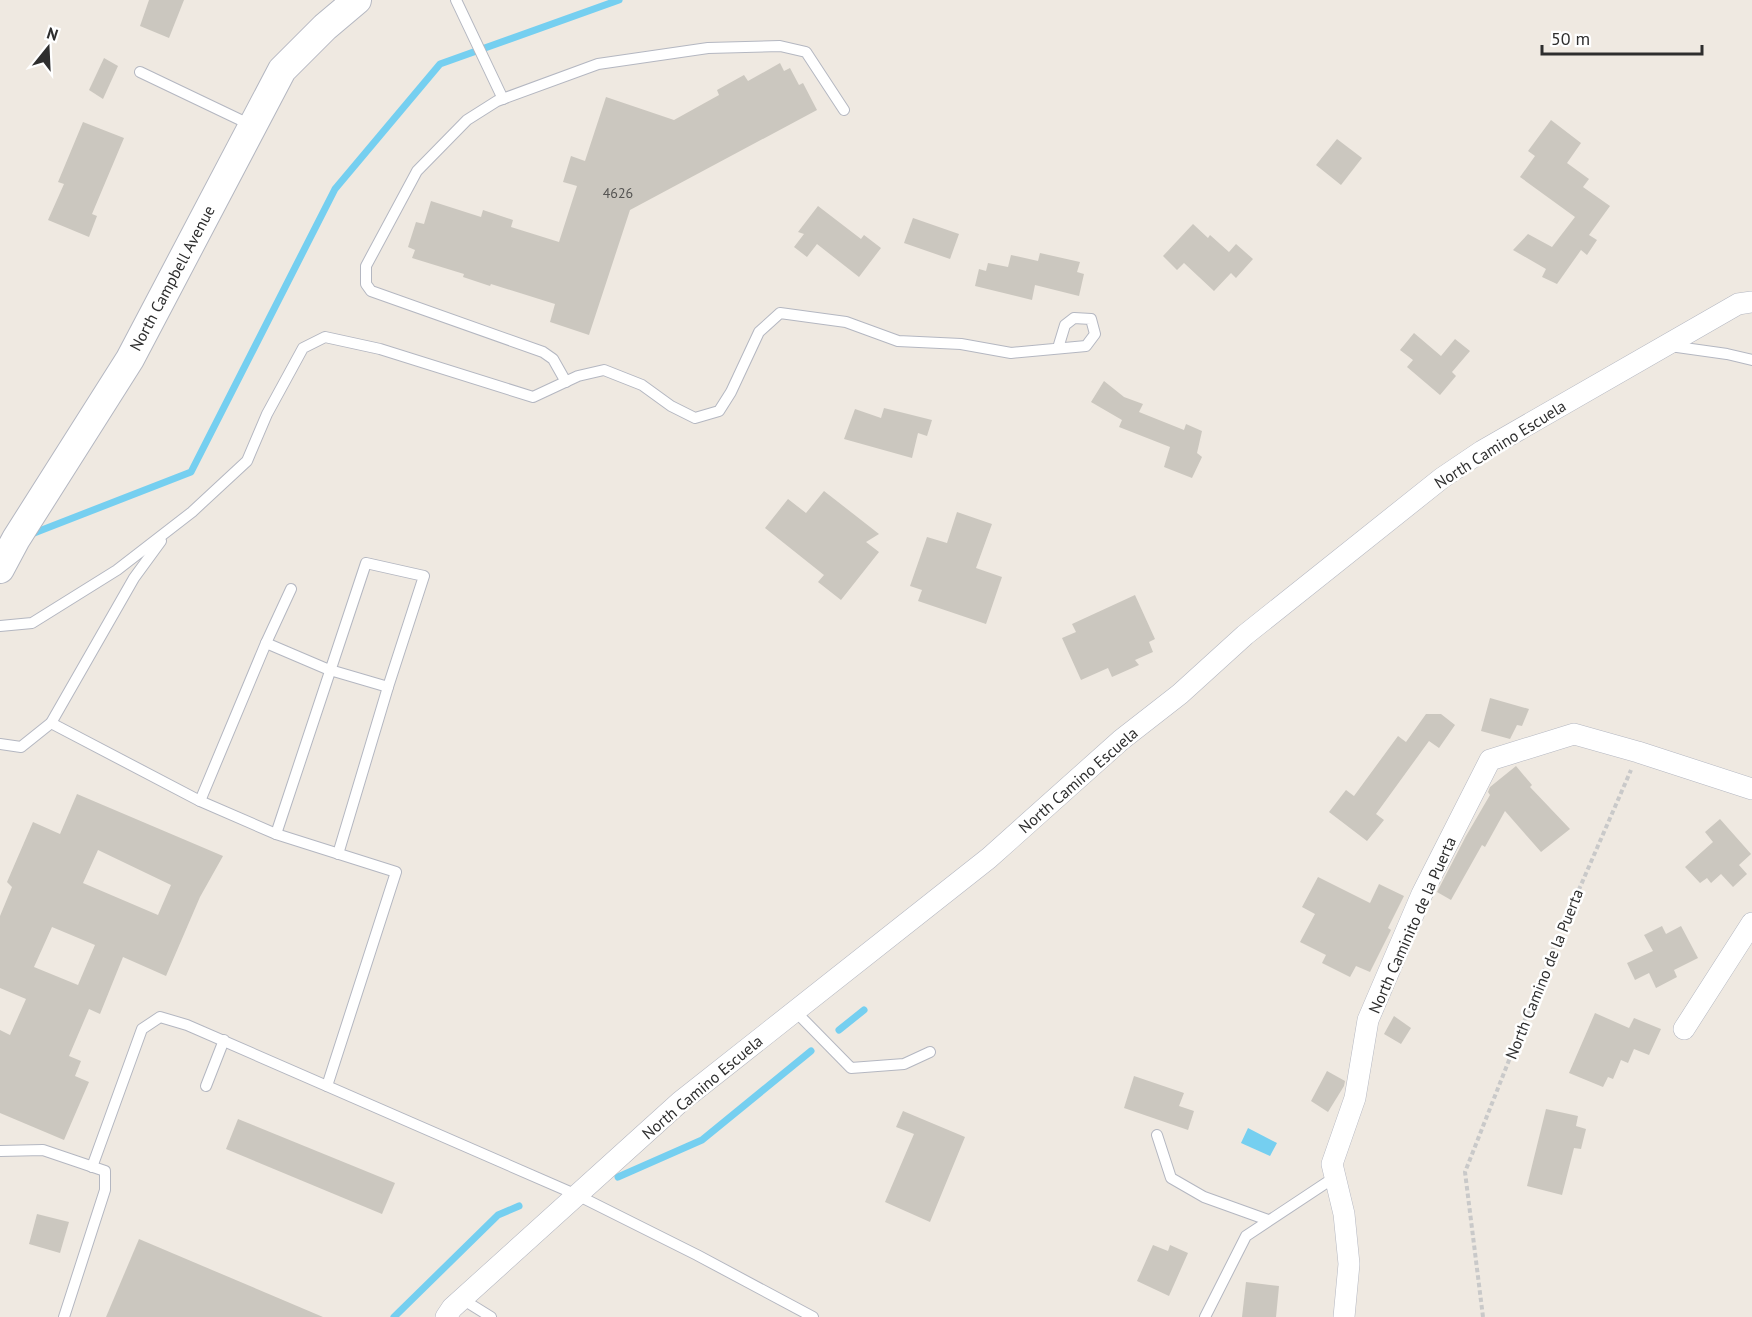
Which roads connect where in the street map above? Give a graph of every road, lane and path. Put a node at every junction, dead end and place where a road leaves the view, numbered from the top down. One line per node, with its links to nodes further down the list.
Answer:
1 (357, 0): 6 (main road, North Campbell Avenue)
2 (456, 0): 4 (lane)
3 (140, 72): 6 (lane)
4 (503, 99): 5 (lane); 11 (lane)
5 (844, 110)
6 (252, 125): 13 (main road, North Campbell Avenue)
7 (1752, 302): 8 (street, North Camino Escuela)
8 (1667, 345): 10 (lane); 27 (street, North Camino Escuela)
9 (1058, 348): 11 (lane)
10 (1752, 360)
11 (566, 382): 12 (lane)
12 (169, 531): 15 (lane); 19 (lane)
13 (8, 555)
14 (291, 589): 16 (lane)
15 (0, 627)
16 (266, 643): 17 (lane); 23 (lane)
17 (330, 670): 18 (lane); 18 (lane); 24 (lane)
18 (388, 687): 25 (lane)
19 (51, 723): 20 (lane); 23 (lane)
20 (0, 744)
21 (1638, 752): 22 (street); 36 (street, North Caminito de la Puerta); 46 (path, North Camino de la Puerta)
22 (1752, 789)
23 (200, 801): 24 (lane)
24 (276, 834): 25 (lane)
25 (338, 854): 32 (lane)
26 (1752, 923): 28 (street)
27 (795, 1011): 30 (lane); 37 (street, North Camino Escuela)
28 (1684, 1029)
29 (224, 1040): 31 (lane); 32 (lane); 35 (lane)
30 (930, 1052)
31 (206, 1086)
32 (327, 1086): 37 (lane)
33 (1157, 1135): 38 (lane)
34 (0, 1151): 35 (lane)
35 (92, 1167): 40 (lane)
36 (1335, 1176): 38 (lane); 45 (street, North Caminito de la Puerta)
37 (577, 1195): 39 (street, North Camino Escuela); 43 (lane)
38 (1268, 1220): 44 (lane)
39 (462, 1299): 41 (street, North Camino Escuela); 42 (lane)
40 (64, 1317)
41 (446, 1317)
42 (491, 1317)
43 (813, 1317)
44 (1205, 1317)
45 (1344, 1317)
46 (1483, 1317)

